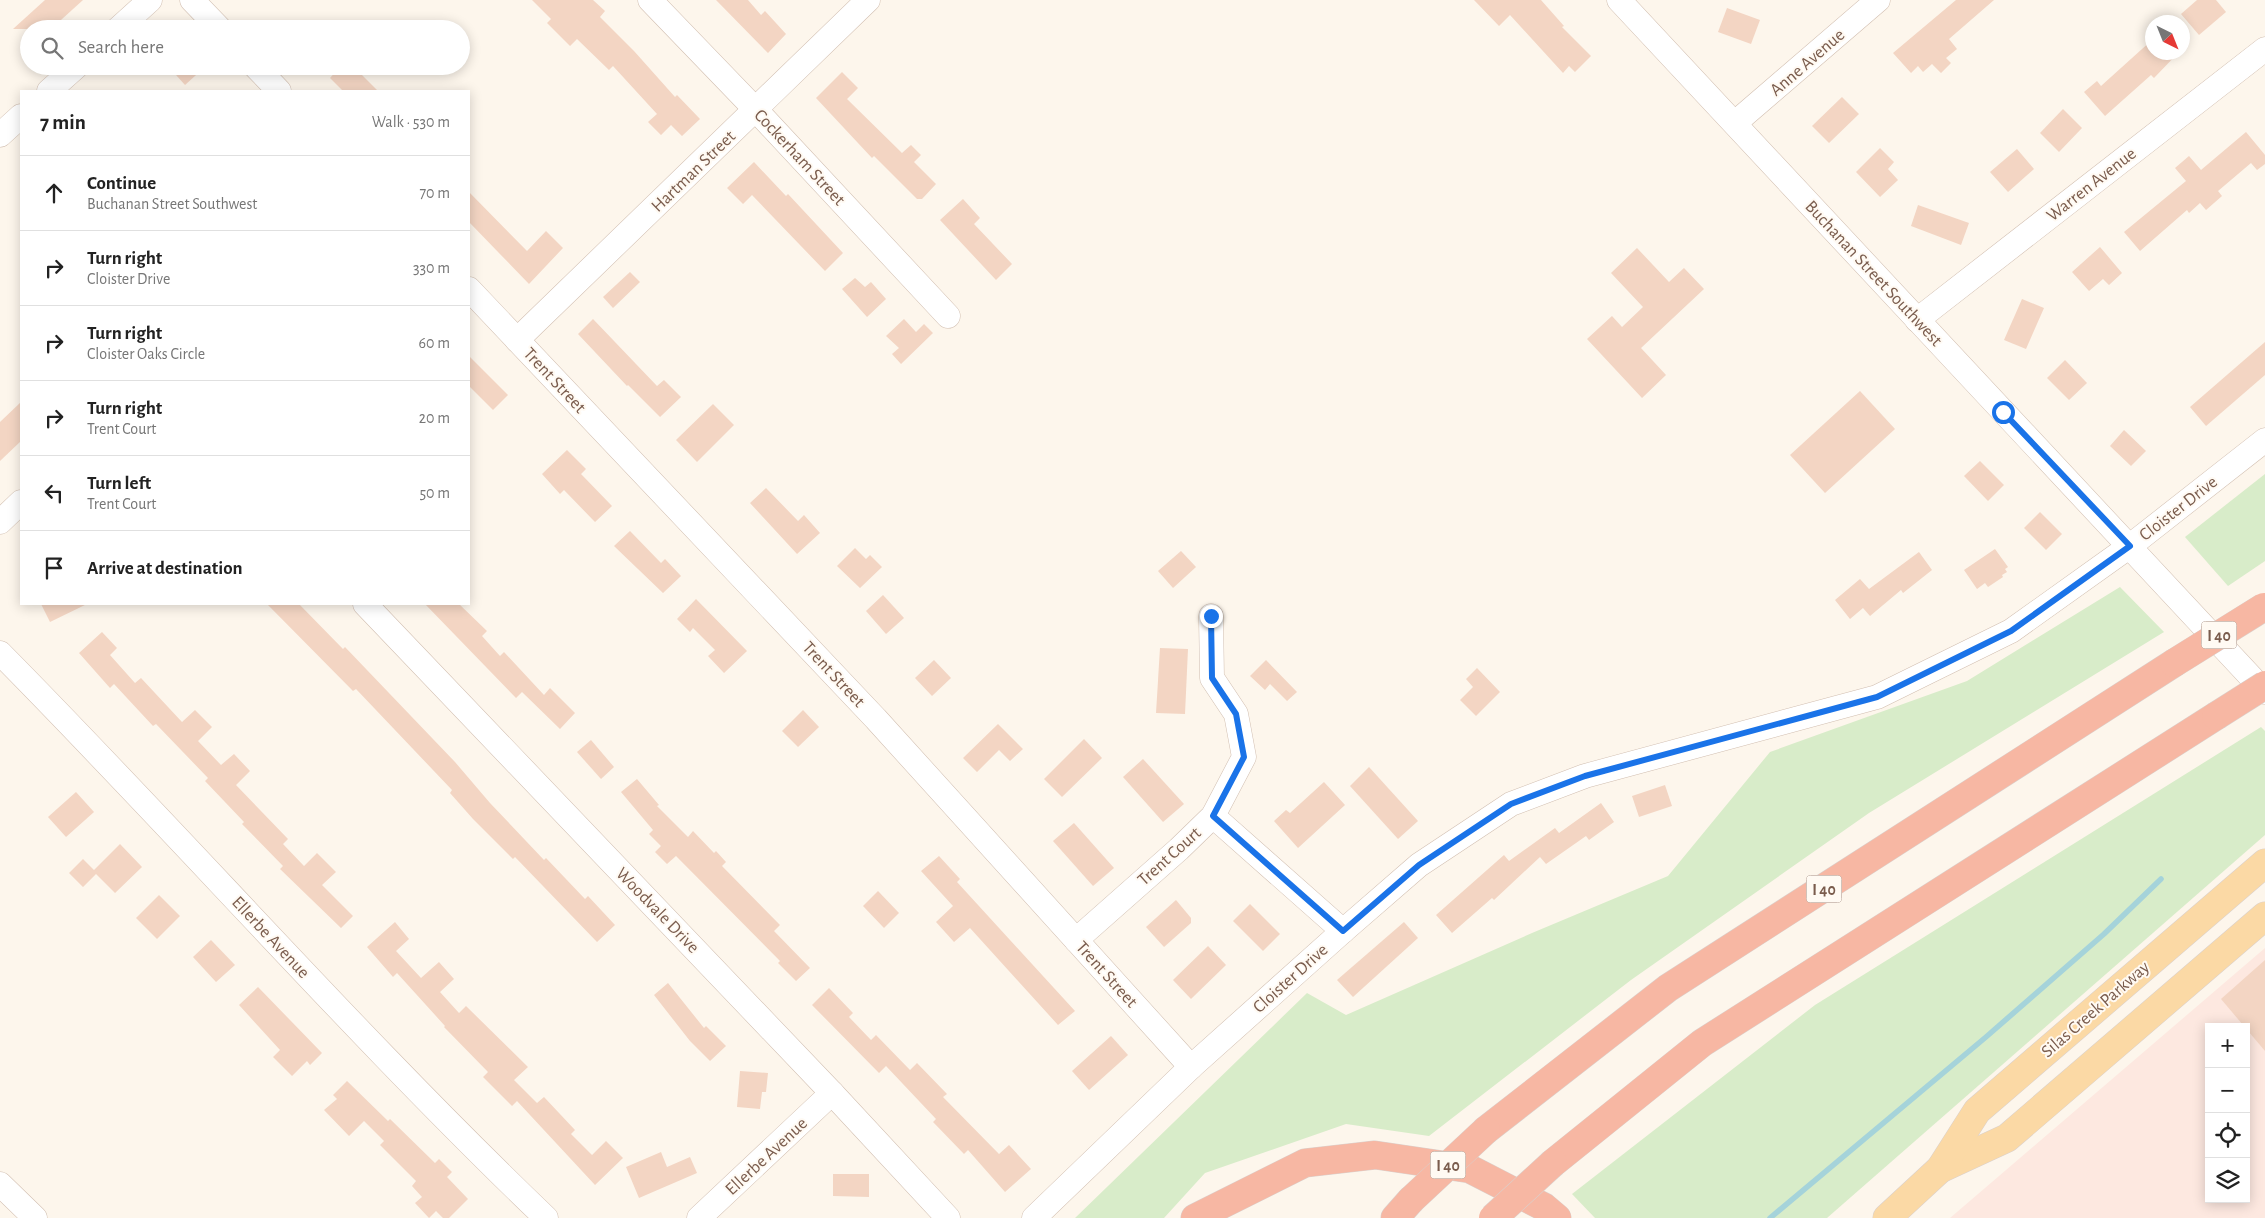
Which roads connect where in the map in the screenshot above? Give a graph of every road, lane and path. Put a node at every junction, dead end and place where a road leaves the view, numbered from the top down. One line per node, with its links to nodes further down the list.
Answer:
1 (150, 0): 7 (street)
2 (192, 0): 8 (street)
3 (650, 0): 14 (street, Cockerham Street)
4 (868, 0): 14 (street, Hartman Street)
5 (1619, 0): 16 (street, Buchanan Street Southwest)
6 (1878, 0): 16 (street, Anne Avenue)
7 (128, 20)
8 (211, 20)
9 (2265, 49): 20 (street, Warren Avenue)
10 (66, 75): 12 (street)
11 (264, 75): 13 (street)
12 (50, 90)
13 (278, 90)
14 (756, 110): 19 (street, Cockerham Street); 21 (street, Hartman Street)
15 (20, 117): 17 (street)
16 (1735, 123): 20 (street, Buchanan Street Southwest)
17 (0, 135)
18 (470, 290): 21 (street, Trent Street)
19 (948, 316)
20 (1917, 320): 25 (street, Buchanan Street Southwest)
21 (518, 340): 36 (street, Trent Street)
22 (2265, 440): 25 (street, Cloister Drive)
23 (20, 503): 24 (street)
24 (0, 522)
25 (2130, 546): 31 (street, Buchanan Street Southwest); 35 (street, Cloister Drive)
26 (366, 605): 38 (street, Woodvale Drive)
27 (2264, 607): 41 (highway, I 40, bridge)
28 (1211, 616): 32 (street, Trent Court)
29 (0, 653): 43 (street, Ellerbe Avenue)
30 (2265, 685): 48 (highway, bridge)
31 (2265, 692)
32 (1219, 820): 35 (street); 36 (street, Trent Court)
33 (2265, 863): 39 (main road, Silas Creek Parkway)
34 (2265, 916): 39 (main road, Silas Creek Parkway)
35 (1343, 931): 37 (street, Cloister Drive)
36 (1076, 940): 37 (street, Trent Street)
37 (1191, 1067): 46 (street, Cloister Drive)
38 (832, 1093): 44 (street, Ellerbe Avenue); 45 (street, Woodvale Drive)
39 (1940, 1169): 50 (main road, Silas Creek Parkway)
40 (0, 1184): 42 (street)
41 (1403, 1209)
42 (35, 1218)
43 (546, 1218)
44 (699, 1218)
45 (948, 1218)
46 (1034, 1218)
47 (1195, 1218): 49 (highway)
48 (1493, 1218)
49 (1557, 1218)
50 (1887, 1218)

